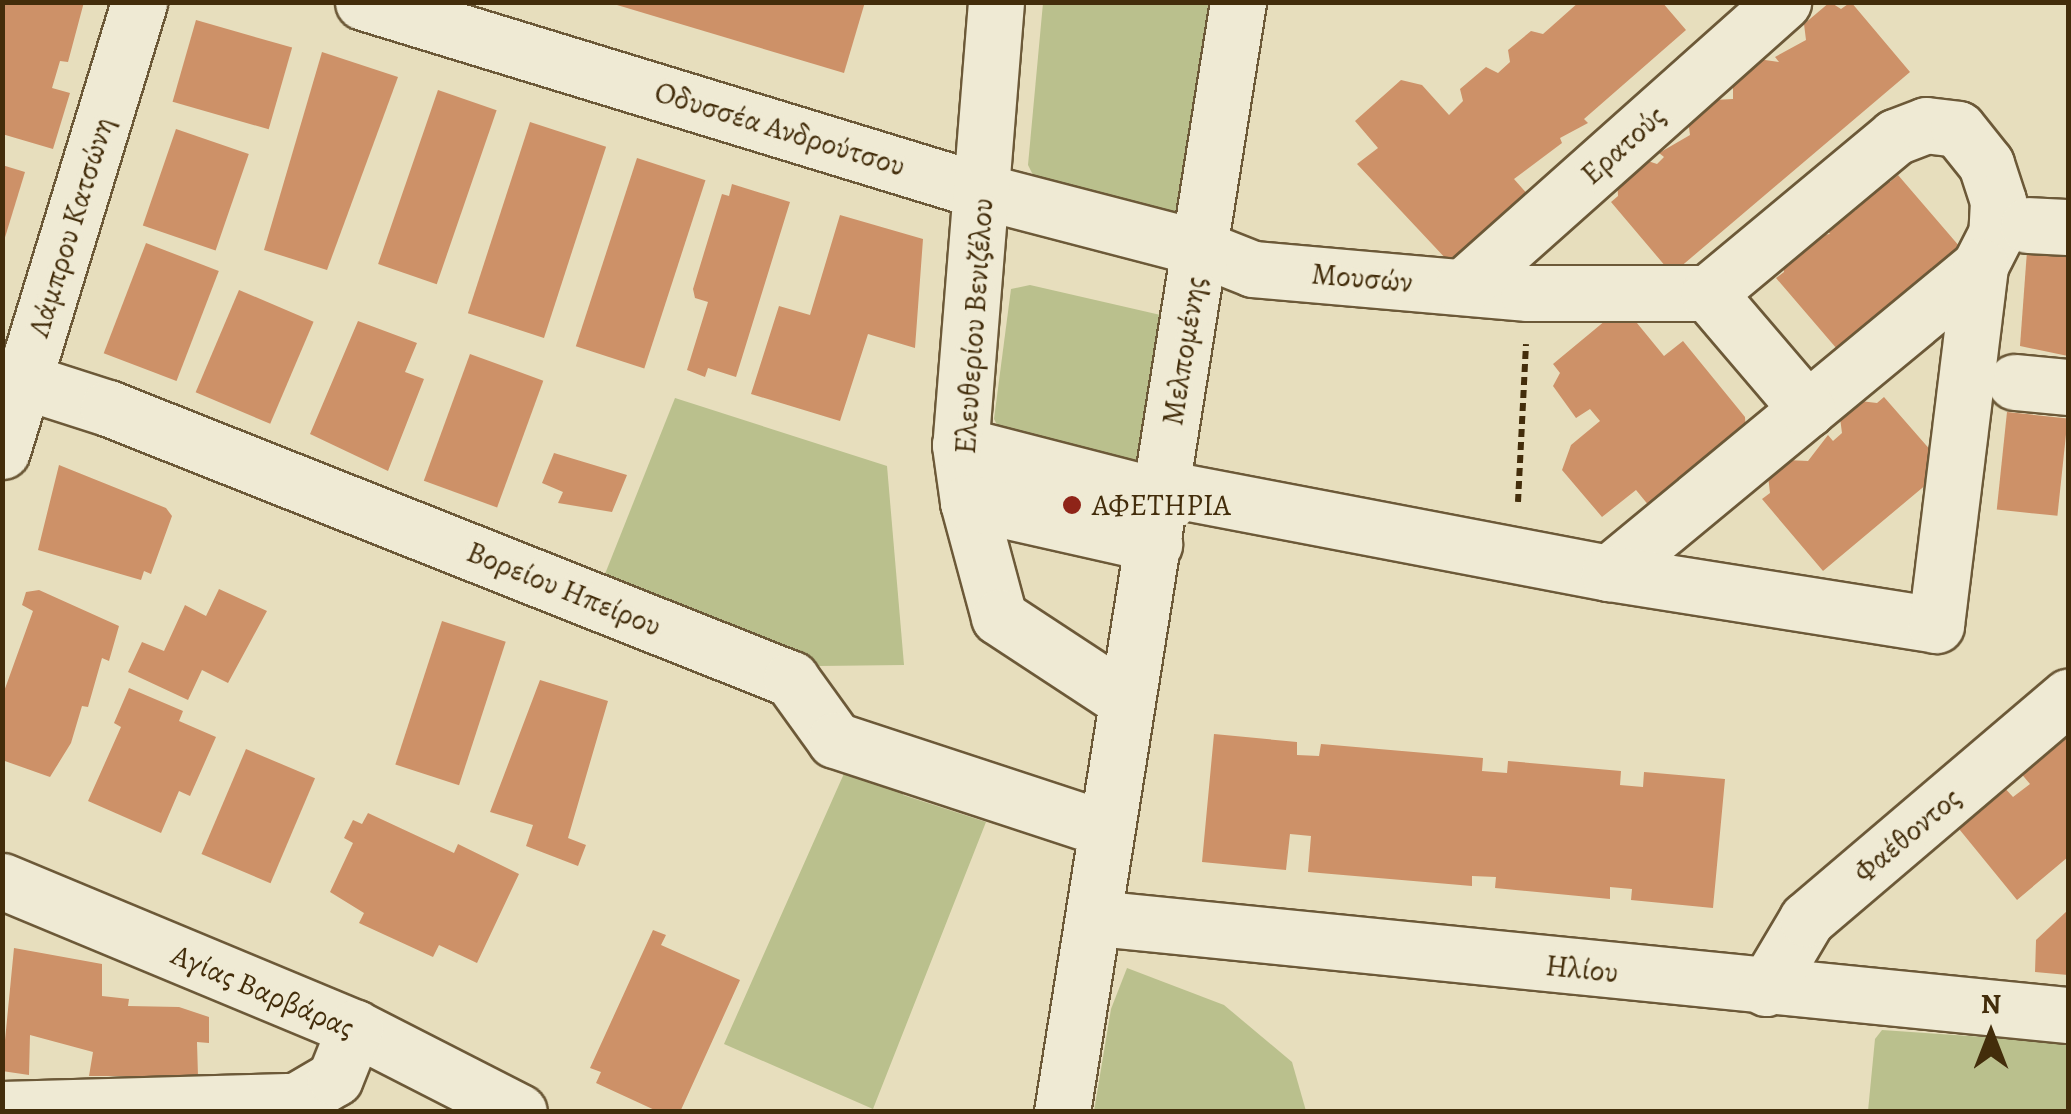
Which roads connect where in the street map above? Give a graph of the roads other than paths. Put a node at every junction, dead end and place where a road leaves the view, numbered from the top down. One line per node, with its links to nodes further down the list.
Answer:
1 (139, 2): 11 (street, Λάμπρου Κατσώνη)
2 (363, 2): 6 (street, Οδυσσέα Ανδρούτσου)
3 (996, 2): 6 (street, Ελευθερίου Βενιζέλου)
4 (1238, 2): 7 (street, Μελπομένης)
5 (1783, 2): 9 (street, Ερατούς)
6 (984, 192): 7 (street, Οδυσσέα Ανδρούτσου); 15 (street, Ελευθερίου Βενιζέλου)
7 (1200, 248): 9 (street, Μουσών); 18 (street, Μελπομένης)
8 (1980, 266): 10 (street); 14 (street); 19 (street)
9 (1462, 287): 10 (street, Μουσών)
10 (1708, 293): 14 (street)
11 (13, 377): 16 (street, Λάμπρου Κατσώνη); 22 (street, Βορείου Ηπείρου)
12 (2015, 382): 13 (street)
13 (2068, 387)
14 (1807, 409): 19 (street)
15 (960, 445): 17 (street, Ελευθερίου Βενιζέλου); 18 (street)
16 (2, 451)
17 (968, 502): 18 (street); 20 (street, Ελευθερίου Βενιζέλου)
18 (1160, 509): 19 (street); 20 (street, Μελπομένης)
19 (1609, 573)
20 (1124, 698): 22 (street)
21 (2068, 698): 25 (street, Φαέθοντος)
22 (1102, 828): 24 (street)
23 (2, 881): 27 (street, Αγίας Βαρβάρας)
24 (1096, 918): 25 (street, Ηλίου); 30 (street)
25 (1766, 988): 26 (street, Ηλίου)
26 (2068, 1015)
27 (355, 1028): 28 (street, Αγίας Βαρβάρας); 29 (street)
28 (509, 1109)
29 (2, 1110)
30 (1062, 1112)

